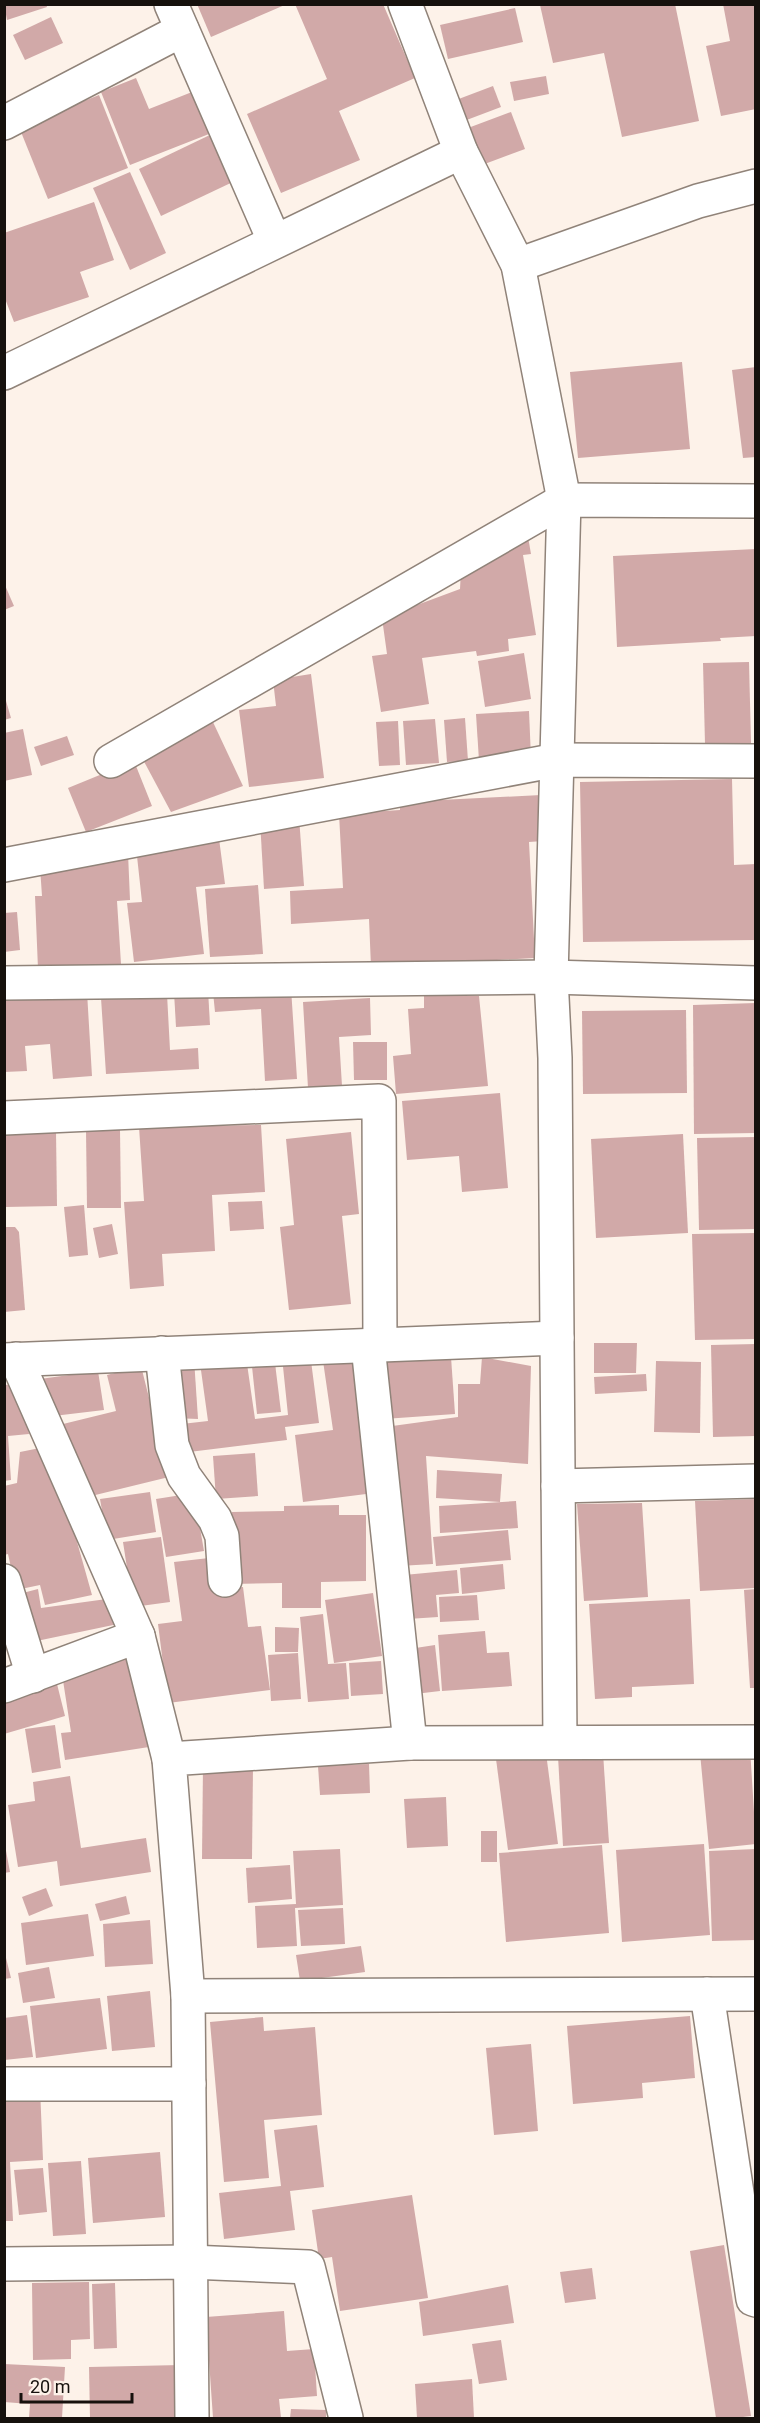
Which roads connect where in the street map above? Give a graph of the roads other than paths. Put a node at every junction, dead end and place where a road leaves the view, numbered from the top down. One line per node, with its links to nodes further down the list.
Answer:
1 (405, 4): 4 (street)
2 (177, 17): 3 (street); 6 (street)
3 (4, 123)
4 (461, 152): 6 (street); 7 (street)
5 (756, 186): 7 (street)
6 (274, 240): 8 (street)
7 (518, 265): 9 (street)
8 (4, 373)
9 (564, 500): 10 (street); 11 (street); 12 (street)
10 (756, 501)
11 (557, 760): 13 (street); 14 (street); 15 (street)
12 (111, 761)
13 (756, 761)
14 (4, 865)
15 (551, 977): 16 (street); 17 (street); 19 (street)
16 (4, 983)
17 (756, 983)
18 (4, 1118): 20 (street)
19 (557, 1338): 20 (street); 24 (street)
20 (374, 1345): 21 (street); 31 (street)
21 (162, 1353): 22 (street); 25 (street)
22 (10, 1359): 27 (street)
23 (756, 1481): 24 (street)
24 (558, 1486): 29 (street)
25 (225, 1580)
26 (4, 1581): 28 (street)
27 (138, 1636): 28 (street); 32 (street)
28 (19, 1681)
29 (560, 1742): 30 (street); 31 (street)
30 (756, 1742)
31 (410, 1743): 32 (street)
32 (169, 1759): 35 (street)
33 (707, 1994): 34 (street); 35 (street); 40 (street)
34 (756, 1994)
35 (188, 1996): 37 (street)
36 (4, 2084): 37 (street)
37 (189, 2085): 38 (street)
38 (190, 2262): 39 (street); 41 (street); 42 (street)
39 (4, 2264)
40 (756, 2300)
41 (192, 2418)
42 (346, 2418)

